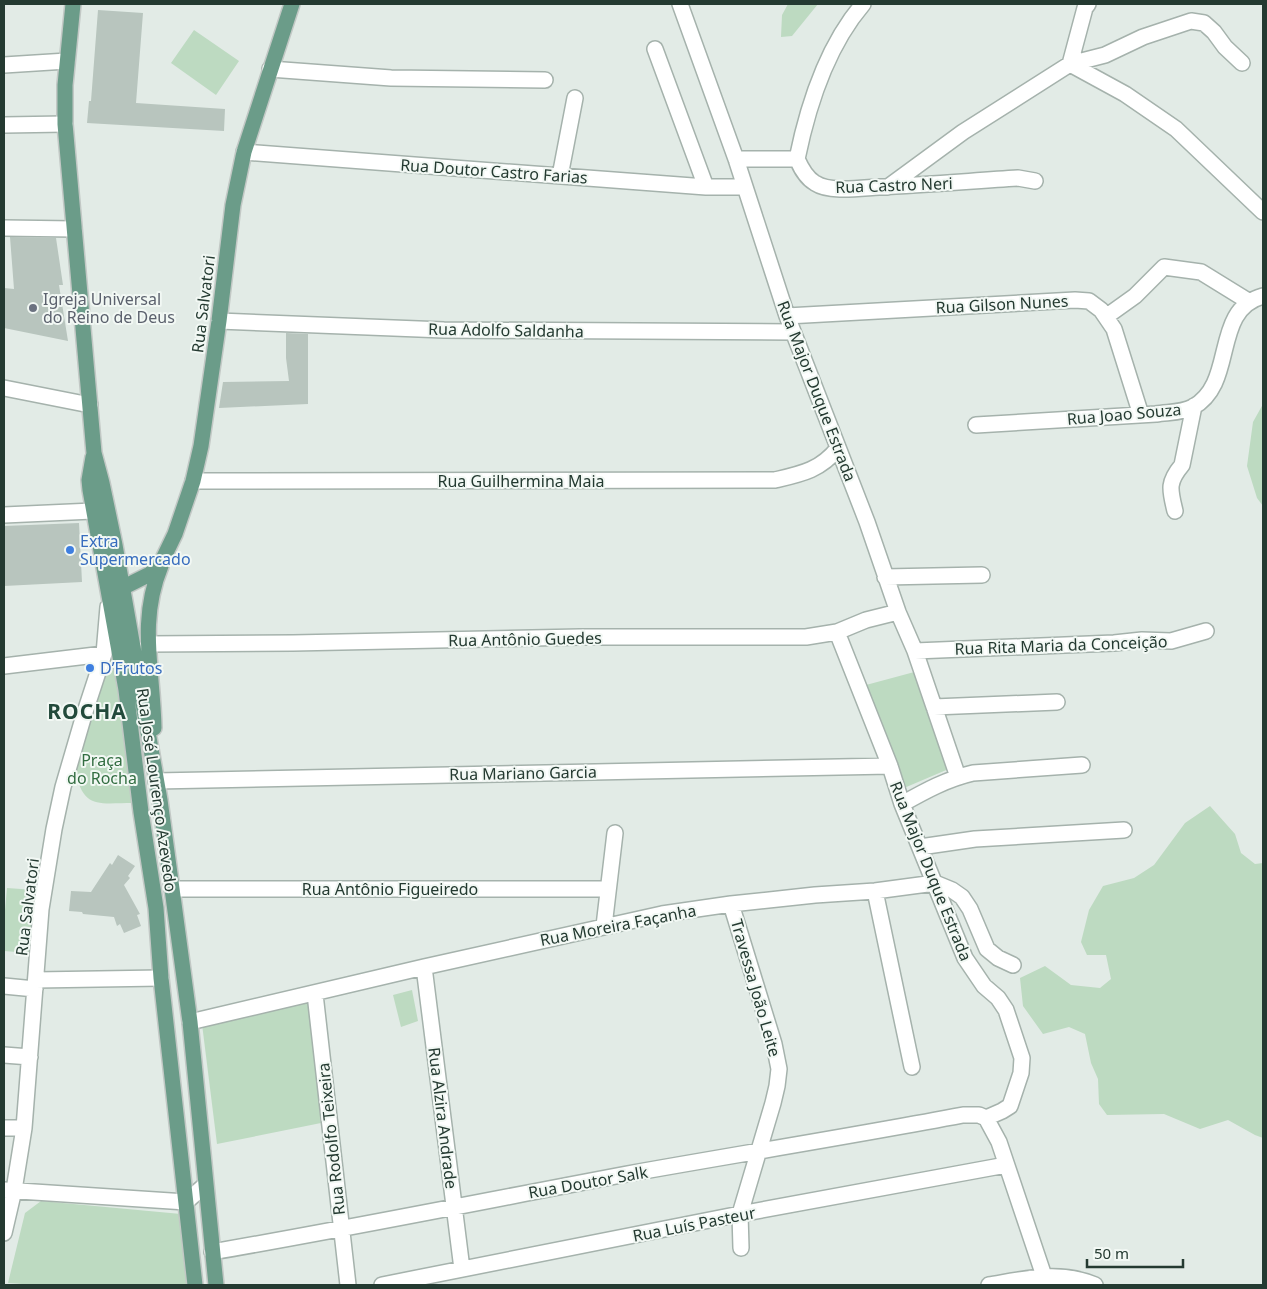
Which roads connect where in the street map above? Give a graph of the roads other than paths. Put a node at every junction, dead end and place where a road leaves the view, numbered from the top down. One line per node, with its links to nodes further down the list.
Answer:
1 (73, 4): 7 (main road)
2 (292, 4): 11 (main road, Rua Salvatori)
3 (680, 4): 17 (street, Rua Major Duque Estrada)
4 (863, 4): 18 (street)
5 (1081, 5): 9 (street)
6 (655, 50): 21 (street)
7 (68, 61): 10 (street); 14 (main road)
8 (1242, 63): 9 (street)
9 (1070, 64): 23 (street); 24 (street)
10 (4, 65)
11 (270, 69): 12 (street); 16 (main road, Rua Salvatori)
12 (545, 80)
13 (575, 98): 19 (street)
14 (65, 124): 15 (street); 26 (main road)
15 (4, 125)
16 (244, 152): 19 (street, Rua Doutor Castro Farias); 31 (main road, Rua Salvatori)
17 (736, 159): 18 (street); 22 (street, Rua Major Duque Estrada)
18 (797, 159): 23 (street, Rua Castro Neri)
19 (560, 176): 21 (street, Rua Doutor Castro Farias)
20 (1035, 180): 23 (street, Rua Castro Neri)
21 (706, 187): 22 (street, Rua Doutor Castro Farias)
22 (744, 187): 29 (street, Rua Major Duque Estrada)
23 (888, 187)
24 (1263, 212)
25 (4, 228): 26 (street)
26 (74, 229): 34 (main road)
27 (1263, 296): 28 (street)
28 (1248, 301): 30 (street); 35 (street, Rua Joao Souza)
29 (787, 316): 30 (street, Rua Gilson Nunes); 32 (street, Rua Major Duque Estrada)
30 (1107, 316): 36 (street, Rua Gilson Nunes)
31 (220, 321): 32 (street, Rua Adolfo Saldanha); 40 (main road, Rua Salvatori)
32 (793, 332): 38 (street, Rua Major Duque Estrada)
33 (4, 388): 34 (street)
34 (90, 405): 39 (main road)
35 (1194, 406): 36 (street, Rua Joao Souza); 42 (street)
36 (1141, 415): 37 (street, Rua Joao Souza)
37 (976, 425)
38 (838, 448): 40 (street, Rua Guilhermina Maia); 46 (street, Rua Major Duque Estrada)
39 (94, 453): 41 (main road, Rua José Lourenço Azevedo); 47 (main road, Rua José Lourenço Azevedo)
40 (193, 481): 44 (main road, Rua Salvatori)
41 (93, 511): 43 (street); 47 (main road, Rua José Lourenço Azevedo)
42 (1175, 511)
43 (4, 516)
44 (162, 561): 47 (main road, Rua Salvatori); 51 (main road)
45 (982, 575): 46 (street)
46 (885, 577): 48 (street, Rua Major Duque Estrada)
47 (116, 589): 53 (street, Rua Salvatori); 59 (main road, Rua José Lourenço Azevedo); 73 (main road, Rua José Lourenço Azevedo)
48 (898, 612): 50 (street, Rua Antônio Guedes); 52 (street, Rua Major Duque Estrada)
49 (1206, 631): 52 (street, Rua Rita Maria da Conceição)
50 (837, 632): 51 (street, Rua Antônio Guedes); 57 (street, Rua Major Duque Estrada)
51 (148, 644): 59 (main road)
52 (915, 651): 56 (street, Rua Major Duque Estrada)
53 (104, 654): 54 (street); 74 (street, Rua Salvatori)
54 (4, 666)
55 (1057, 702): 56 (street)
56 (934, 707): 60 (street, Rua Major Duque Estrada)
57 (890, 766): 59 (street, Rua Mariano Garcia); 61 (street, Rua Major Duque Estrada)
58 (1082, 766): 60 (street)
59 (155, 774): 66 (main road, Rua José Lourenço Azevedo)
60 (958, 777): 61 (street)
61 (902, 804): 64 (street, Rua Major Duque Estrada)
62 (1124, 830): 64 (street)
63 (615, 833): 67 (street)
64 (920, 846): 65 (street, Rua Major Duque Estrada)
65 (935, 883): 68 (street, Rua Moreira Façanha); 71 (street); 81 (street, Rua Major Duque Estrada)
66 (172, 889): 67 (street, Rua Antônio Figueiredo); 77 (main road, Rua José Lourenço Azevedo)
67 (608, 890): 70 (street)
68 (875, 891): 69 (street, Rua Moreira Façanha); 80 (street)
69 (731, 904): 70 (street, Rua Moreira Façanha); 84 (street, Travessa João Leite)
70 (604, 926): 72 (street, Rua Moreira Façanha)
71 (1013, 965)
72 (424, 966): 76 (street, Rua Moreira Façanha); 89 (street, Rua Alzira Andrade)
73 (161, 978): 74 (street); 88 (main road, Rua José Lourenço Azevedo)
74 (36, 984): 75 (street); 79 (street, Rua Salvatori)
75 (4, 986)
76 (315, 994): 77 (street, Rua Moreira Façanha); 91 (street, Rua Rodolfo Teixeira)
77 (190, 1022): 86 (main road, Rua José Lourenço Azevedo)
78 (4, 1055): 79 (street)
79 (30, 1056): 83 (street, Rua Salvatori)
80 (912, 1067)
81 (986, 1118): 84 (street, Rua Doutor Salk); 85 (street)
82 (4, 1128): 83 (street)
83 (24, 1128): 87 (street, Rua Salvatori)
84 (759, 1150): 89 (street, Rua Doutor Salk); 90 (street, Travessa João Leite)
85 (1006, 1165): 90 (street, Rua Luís Pasteur); 96 (street)
86 (205, 1185): 88 (street); 94 (main road, Rua José Lourenço Azevedo)
87 (9, 1190): 88 (street); 92 (street, Rua Salvatori)
88 (186, 1202): 97 (main road, Rua José Lourenço Azevedo)
89 (454, 1206): 91 (street, Rua Doutor Salk); 95 (street, Rua Alzira Andrade)
90 (740, 1214): 93 (street, Travessa João Leite); 95 (street, Rua Luís Pasteur)
91 (340, 1230): 94 (street, Rua Doutor Salk); 99 (street, Rua Rodolfo Teixeira)
92 (4, 1233)
93 (741, 1248)
94 (212, 1252): 98 (main road, Rua José Lourenço Azevedo)
95 (462, 1270): 100 (street, Rua Luís Pasteur)
96 (1046, 1281): 101 (street); 102 (street)
97 (195, 1285)
98 (216, 1285)
99 (348, 1285)
100 (382, 1285)
101 (989, 1285)
102 (1095, 1285)

